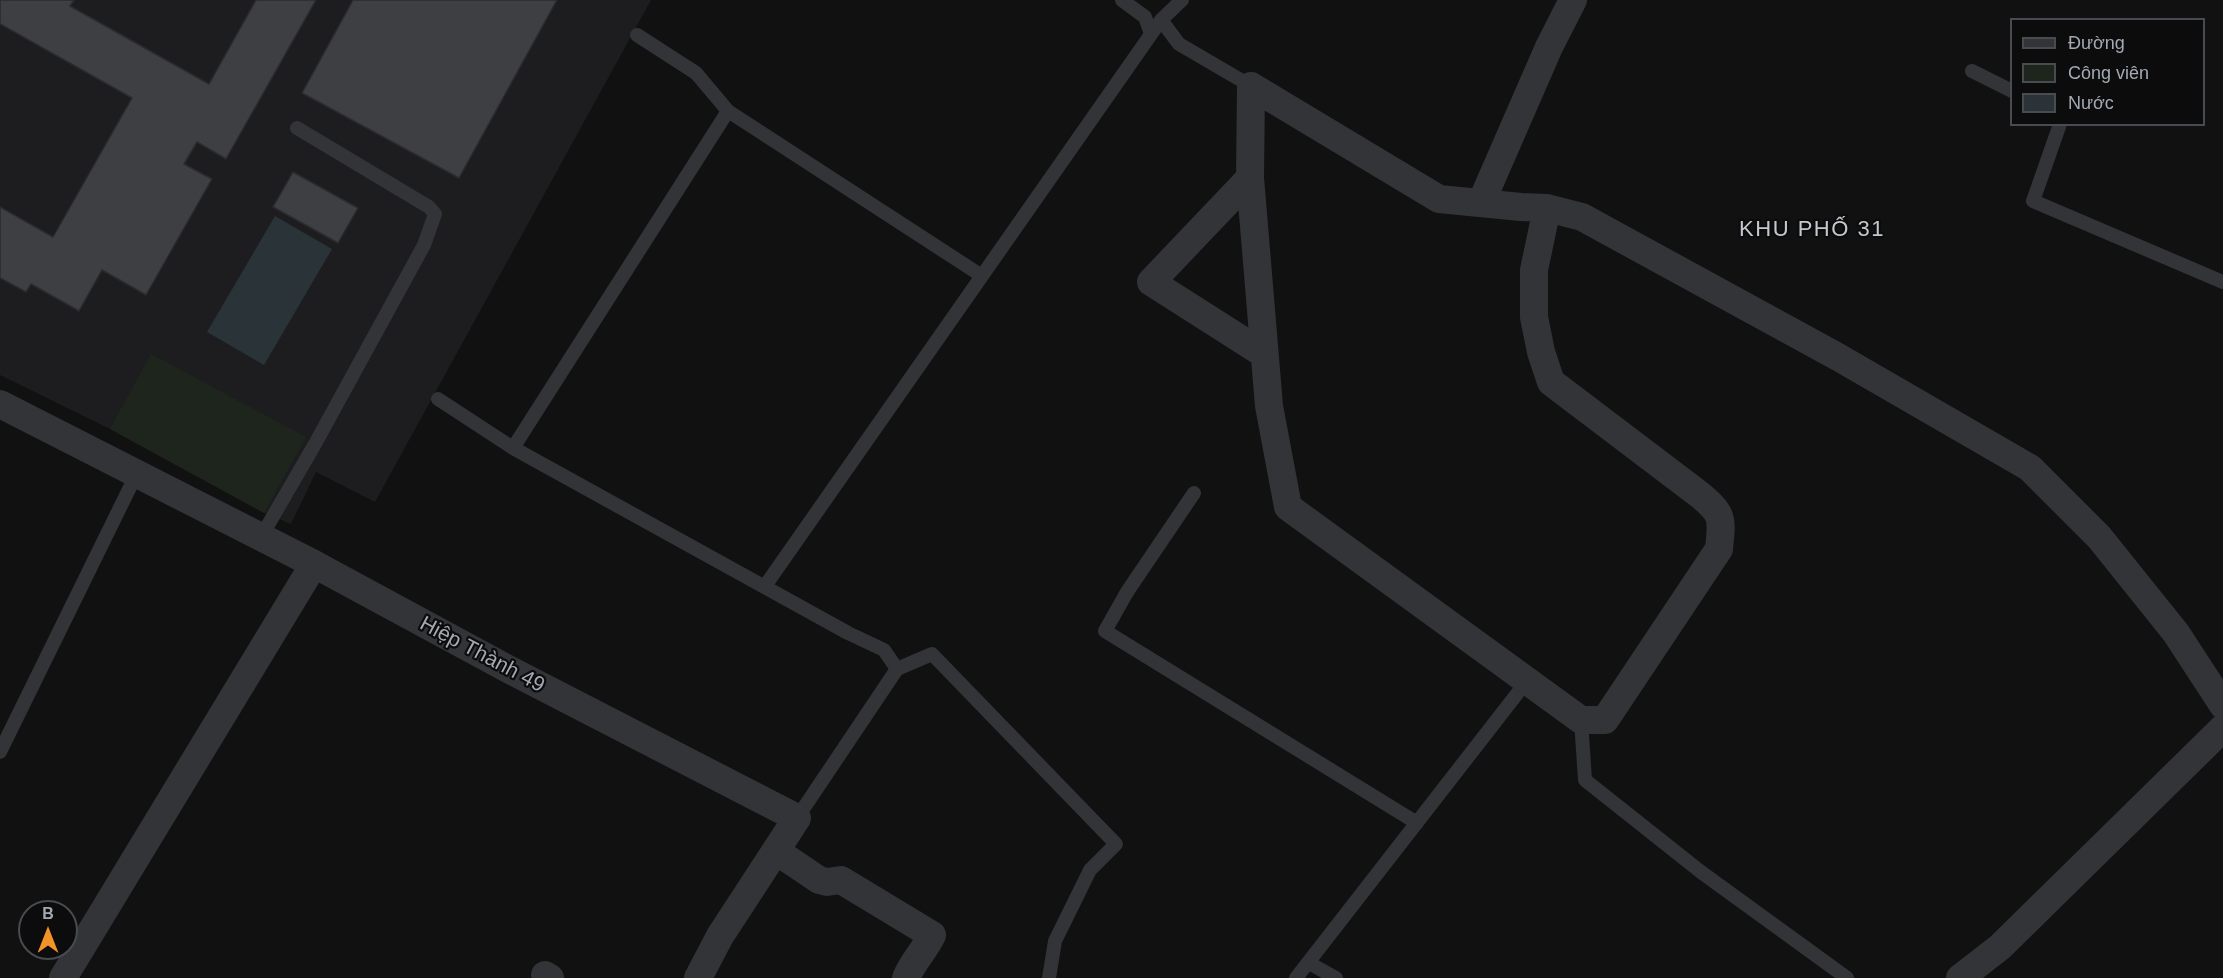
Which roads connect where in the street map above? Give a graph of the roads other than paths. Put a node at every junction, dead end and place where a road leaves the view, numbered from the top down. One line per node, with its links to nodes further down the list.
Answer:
1 (1122, 0): 5 (lane)
2 (1182, 0): 4 (lane)
3 (1574, 0): 14 (street)
4 (1161, 20): 5 (lane); 8 (lane)
5 (1151, 34): 16 (lane)
6 (637, 35): 10 (lane)
7 (1972, 71): 9 (lane)
8 (1251, 86): 13 (street); 14 (street)
9 (2010, 90)
10 (728, 111): 16 (lane); 21 (lane)
11 (2059, 126): 17 (lane)
12 (297, 128): 24 (lane)
13 (1250, 178): 18 (street); 18 (street)
14 (1481, 203): 15 (street)
15 (1547, 208): 29 (street); 30 (street)
16 (981, 276): 26 (lane)
17 (2223, 282)
18 (1264, 354): 28 (street)
19 (438, 399): 21 (lane)
20 (0, 404): 22 (street, Hiệp Thành 49)
21 (513, 448): 26 (lane)
22 (136, 475): 24 (street, Hiệp Thành 49); 32 (lane)
23 (1194, 493): 34 (lane)
24 (261, 537): 25 (street, Hiệp Thành 49)
25 (314, 564): 33 (street, Hiệp Thành 49); 37 (street)
26 (765, 586): 27 (lane)
27 (897, 669): 33 (lane); 40 (lane)
28 (1527, 681): 30 (street); 34 (lane)
29 (2223, 705)
30 (1581, 720): 43 (lane)
31 (2223, 728): 44 (street)
32 (0, 752)
33 (797, 818): 35 (street)
34 (1417, 823): 36 (lane)
35 (776, 851): 38 (street); 39 (street)
36 (1309, 963): 41 (lane); 42 (lane)
37 (63, 978)
38 (698, 978)
39 (906, 978)
40 (1049, 978)
41 (1296, 978)
42 (1336, 978)
43 (1847, 978)
44 (1960, 978)

